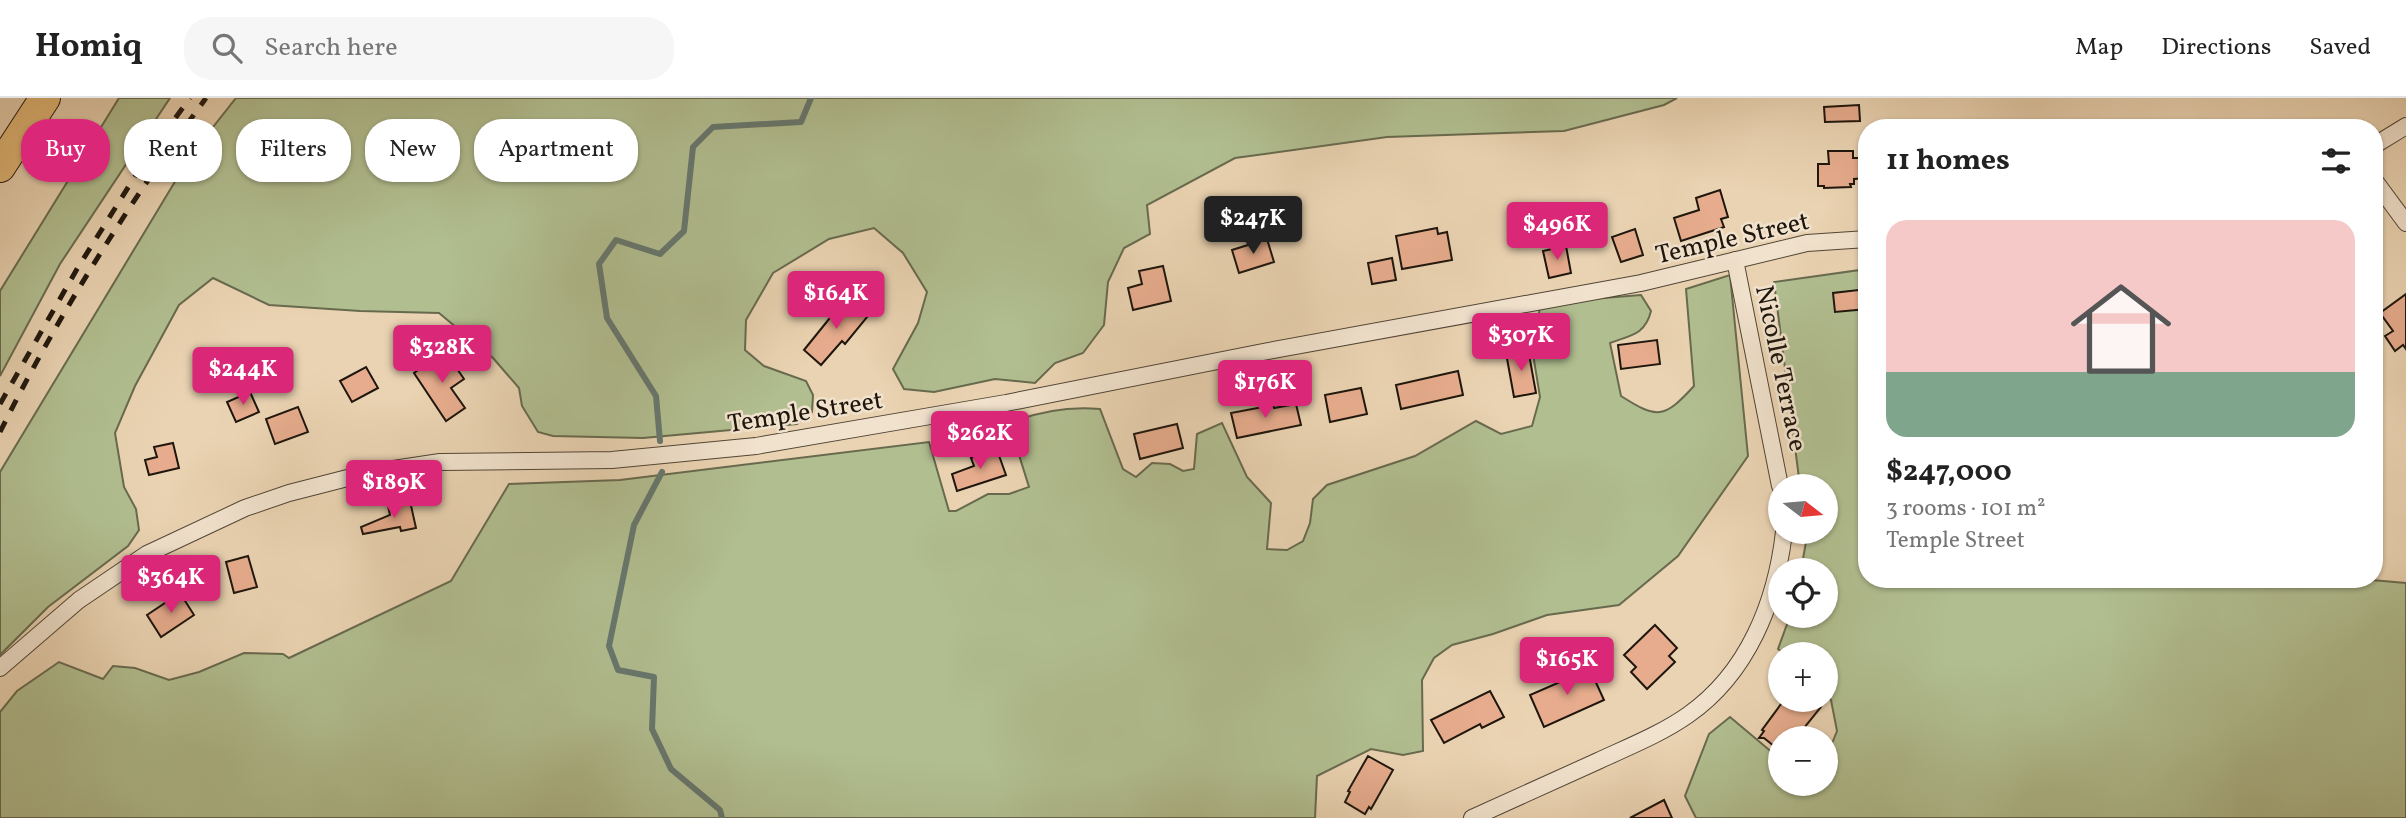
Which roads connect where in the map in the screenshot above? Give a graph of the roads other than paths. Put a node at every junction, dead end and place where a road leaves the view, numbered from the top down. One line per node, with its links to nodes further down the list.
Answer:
1 (45, 98): 4 (highway)
2 (2406, 126): 3 (street)
3 (2383, 140)
4 (0, 167)
5 (2383, 192): 6 (street)
6 (2406, 223)
7 (1858, 240): 8 (street, Temple Street)
8 (1735, 260): 9 (street, Nicolle Terrace); 11 (street, Temple Street)
9 (1778, 474)
10 (1782, 544): 12 (street)
11 (0, 668)
12 (1472, 818)

